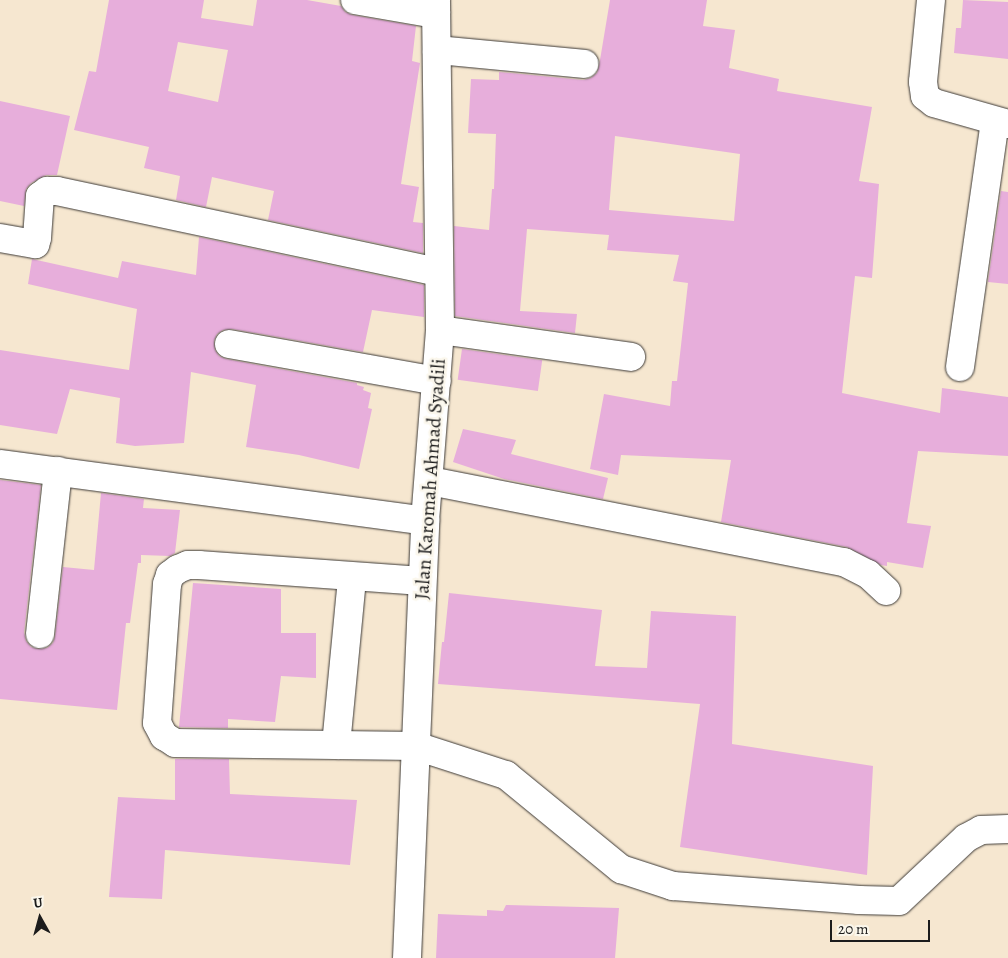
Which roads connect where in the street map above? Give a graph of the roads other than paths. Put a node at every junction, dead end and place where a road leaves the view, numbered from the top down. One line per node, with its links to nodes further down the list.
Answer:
1 (355, 0): 3 (street)
2 (931, 0): 6 (street)
3 (436, 7): 4 (street, Jalan Karomah Ahmad Syadili)
4 (437, 50): 5 (street); 8 (street, Jalan Karomah Ahmad Syadili)
5 (584, 64)
6 (1002, 123): 12 (street)
7 (0, 238): 8 (street)
8 (439, 272): 9 (street, Jalan Karomah Ahmad Syadili)
9 (440, 330): 11 (street); 13 (street, Jalan Karomah Ahmad Syadili)
10 (229, 344): 13 (street)
11 (631, 357)
12 (960, 367)
13 (437, 381): 16 (street, Jalan Karomah Ahmad Syadili)
14 (0, 464): 15 (street)
15 (58, 471): 17 (street); 21 (street)
16 (430, 481): 17 (street, Jalan Karomah Ahmad Syadili); 20 (street)
17 (424, 521): 19 (street, Jalan Karomah Ahmad Syadili)
18 (352, 578): 19 (street); 22 (street); 22 (street)
19 (422, 581): 23 (street, Jalan Karomah Ahmad Syadili)
20 (886, 590)
21 (40, 634)
22 (336, 745): 23 (street)
23 (416, 746): 24 (street); 25 (street, Jalan Karomah Ahmad Syadili)
24 (1008, 829)
25 (407, 958)

